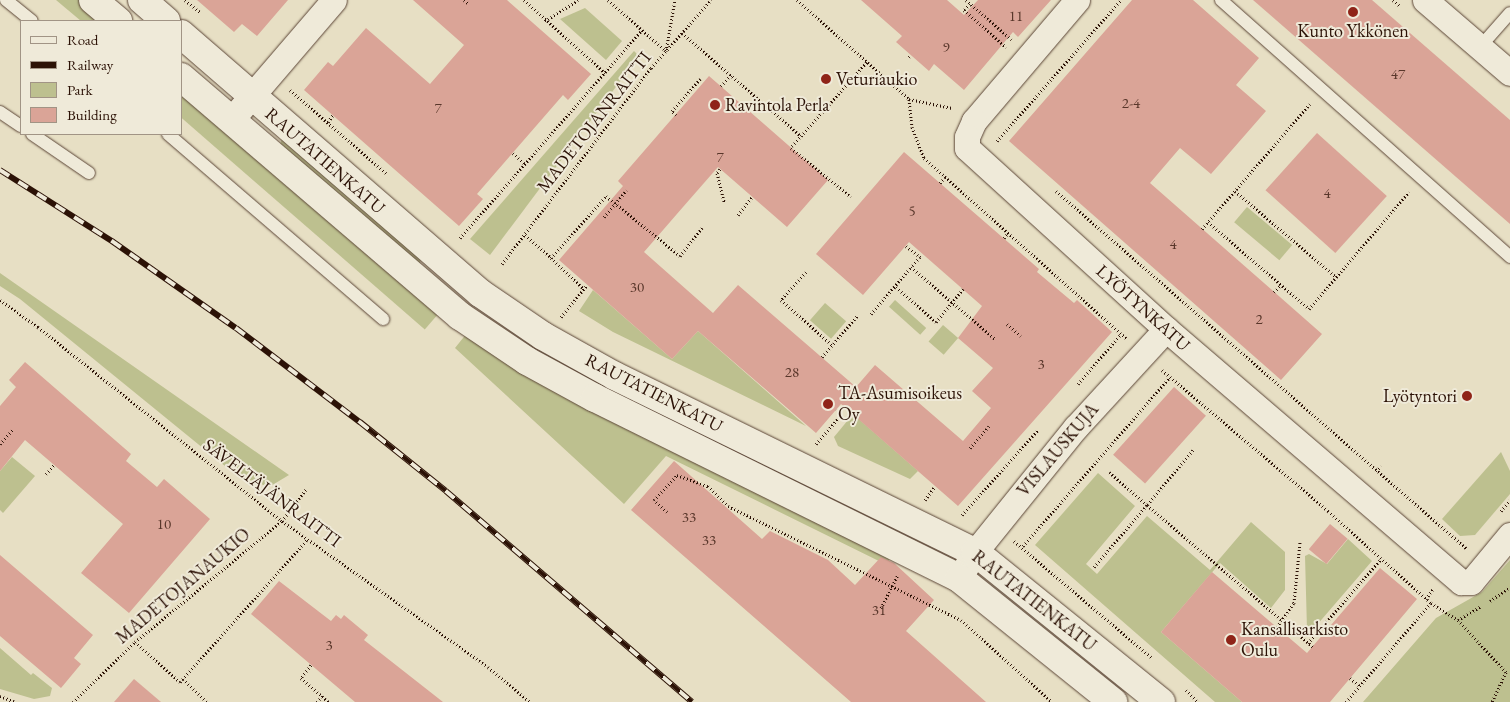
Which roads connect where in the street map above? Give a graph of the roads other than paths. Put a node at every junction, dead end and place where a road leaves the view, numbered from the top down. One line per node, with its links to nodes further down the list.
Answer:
1 (6, 0): 9 (lane)
2 (93, 0): 10 (main road)
3 (142, 0): 11 (main road)
4 (334, 0): 16 (street)
5 (1077, 0): 25 (street, LYÖTYNKATU)
6 (1221, 0): 23 (lane)
7 (1425, 0): 13 (street)
8 (1510, 13): 13 (lane)
9 (31, 20)
10 (117, 20)
11 (165, 20)
12 (182, 35): 16 (main road, RAUTATIENKATU)
13 (1480, 47): 14 (street)
14 (1510, 73)
15 (182, 78): 18 (main road, RAUTATIENKATU)
16 (252, 97): 18 (street); 27 (main road, RAUTATIENKATU)
17 (0, 112): 19 (lane)
18 (231, 120): 28 (main road, RAUTATIENKATU)
19 (20, 125)
20 (33, 135): 22 (lane)
21 (169, 135): 24 (lane)
22 (89, 173)
23 (1510, 256)
24 (383, 319)
25 (1166, 329): 26 (street, LYÖTYNKATU); 27 (street, VISLAUSKUJA)
26 (1510, 536)
27 (975, 552): 28 (street, VISLAUSKUJA); 29 (main road, RAUTATIENKATU)
28 (959, 578): 30 (main road, RAUTATIENKATU)
29 (1170, 693)
30 (1114, 702)

